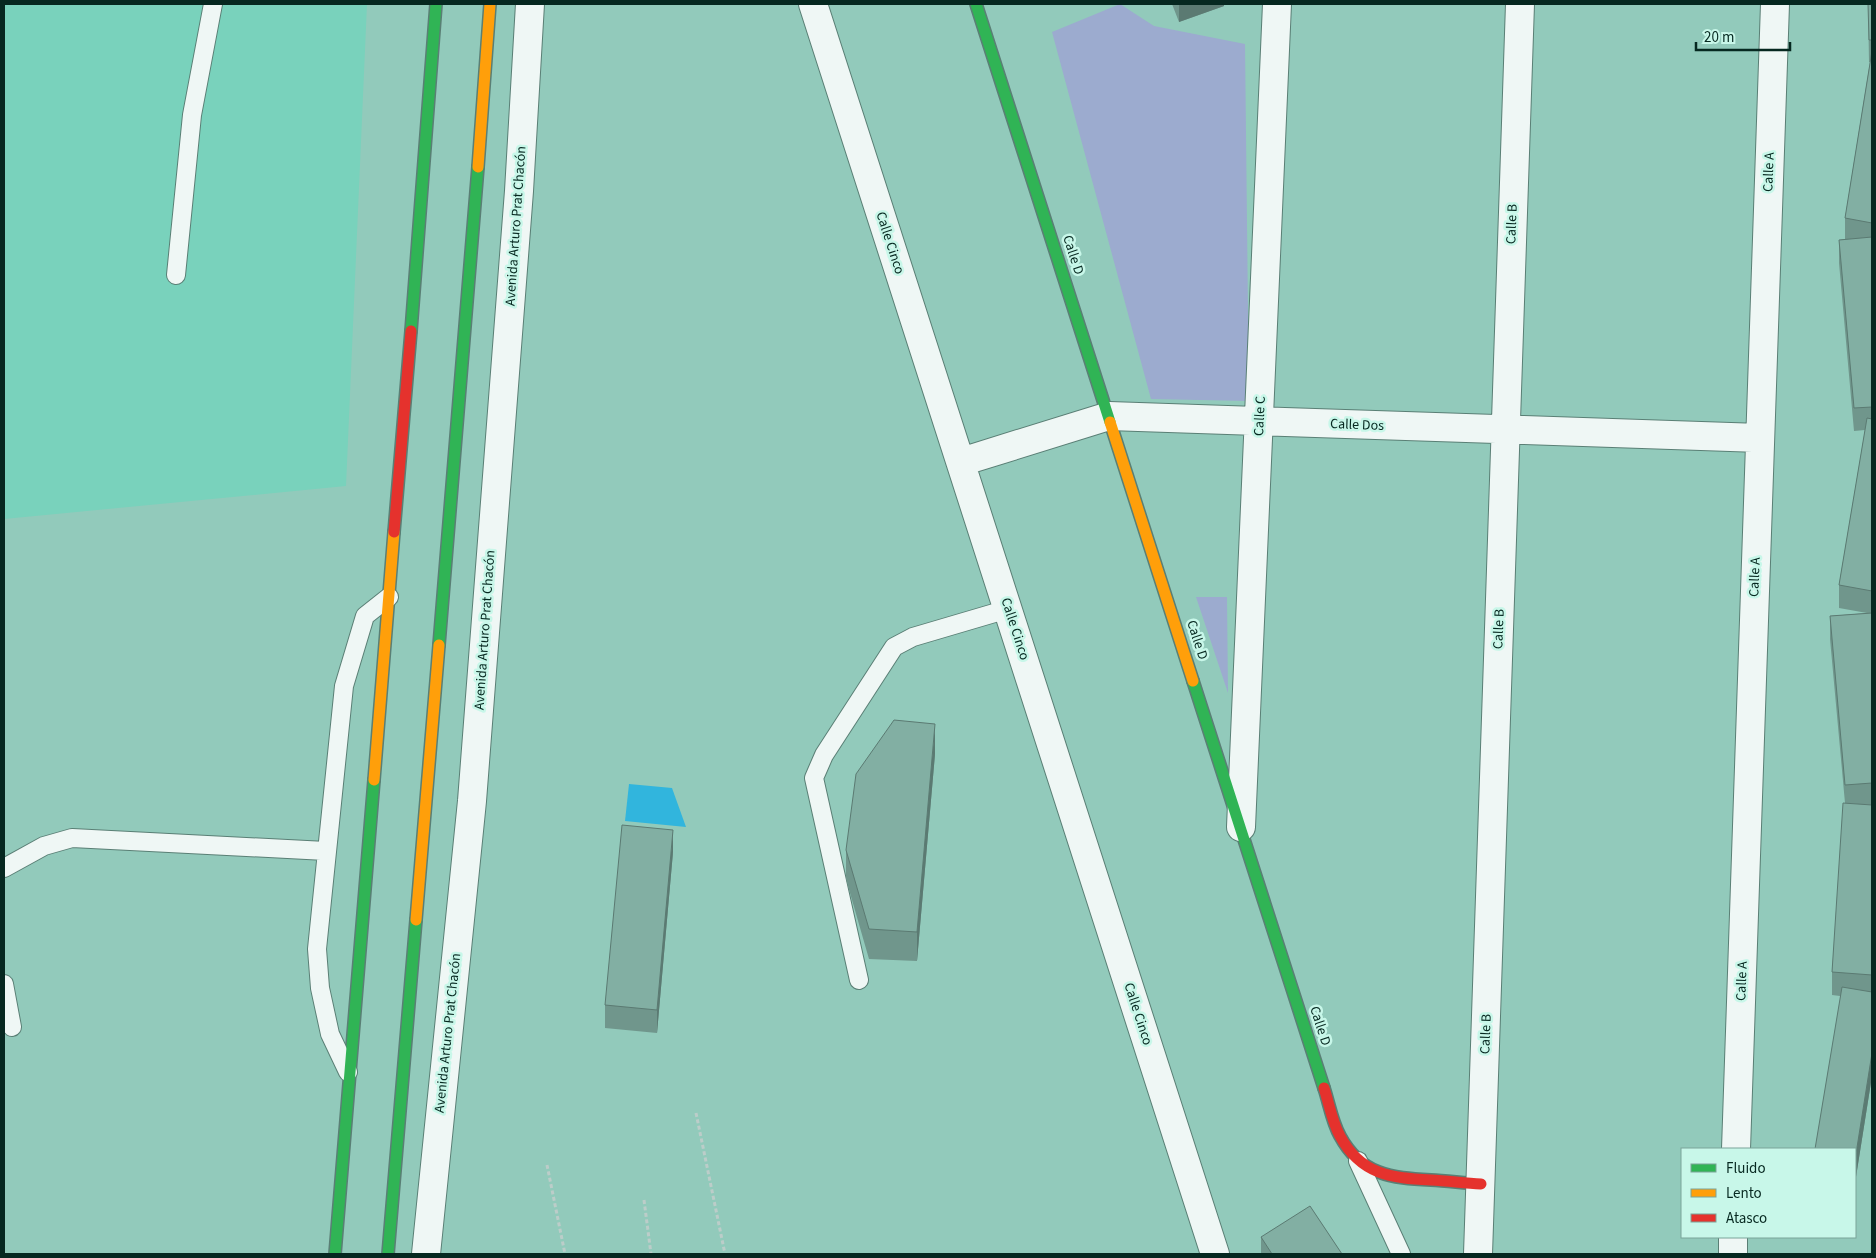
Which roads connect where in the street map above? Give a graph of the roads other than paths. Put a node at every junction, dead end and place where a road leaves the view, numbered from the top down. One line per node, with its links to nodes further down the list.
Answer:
1 (213, 4): 10 (lane)
2 (436, 4): 16 (main road)
3 (490, 4): 30 (main road)
4 (530, 4): 31 (street, Avenida Arturo Prat Chacón)
5 (813, 4): 15 (street, Calle Cinco)
6 (976, 4): 11 (main road, Calle D)
7 (1277, 4): 12 (street, Calle C)
8 (1520, 4): 13 (street, Calle B)
9 (1774, 4): 14 (street, Calle A)
10 (176, 276)
11 (1109, 416): 12 (street, Calle Dos); 15 (street, Calle Dos); 18 (main road, Calle D)
12 (1260, 421): 13 (street, Calle Dos); 18 (street, Calle C)
13 (1505, 429): 14 (street, Calle Dos); 27 (street, Calle B)
14 (1760, 438): 25 (street, Calle A)
15 (961, 462): 17 (street, Calle Cinco)
16 (389, 597): 19 (lane); 24 (main road)
17 (1008, 609): 21 (lane); 32 (street, Calle Cinco)
18 (1241, 829): 26 (main road, Calle D)
19 (326, 851): 20 (lane); 24 (lane)
20 (4, 868)
21 (859, 980)
22 (4, 984): 23 (lane)
23 (12, 1027)
24 (350, 1077): 29 (main road)
25 (1736, 1148)
26 (1356, 1158): 27 (main road, Calle D); 33 (lane)
27 (1481, 1184): 34 (street, Calle B)
28 (1733, 1238): 35 (street)
29 (335, 1254)
30 (388, 1254)
31 (426, 1254)
32 (1215, 1254)
33 (1402, 1254)
34 (1478, 1254)
35 (1733, 1254)

